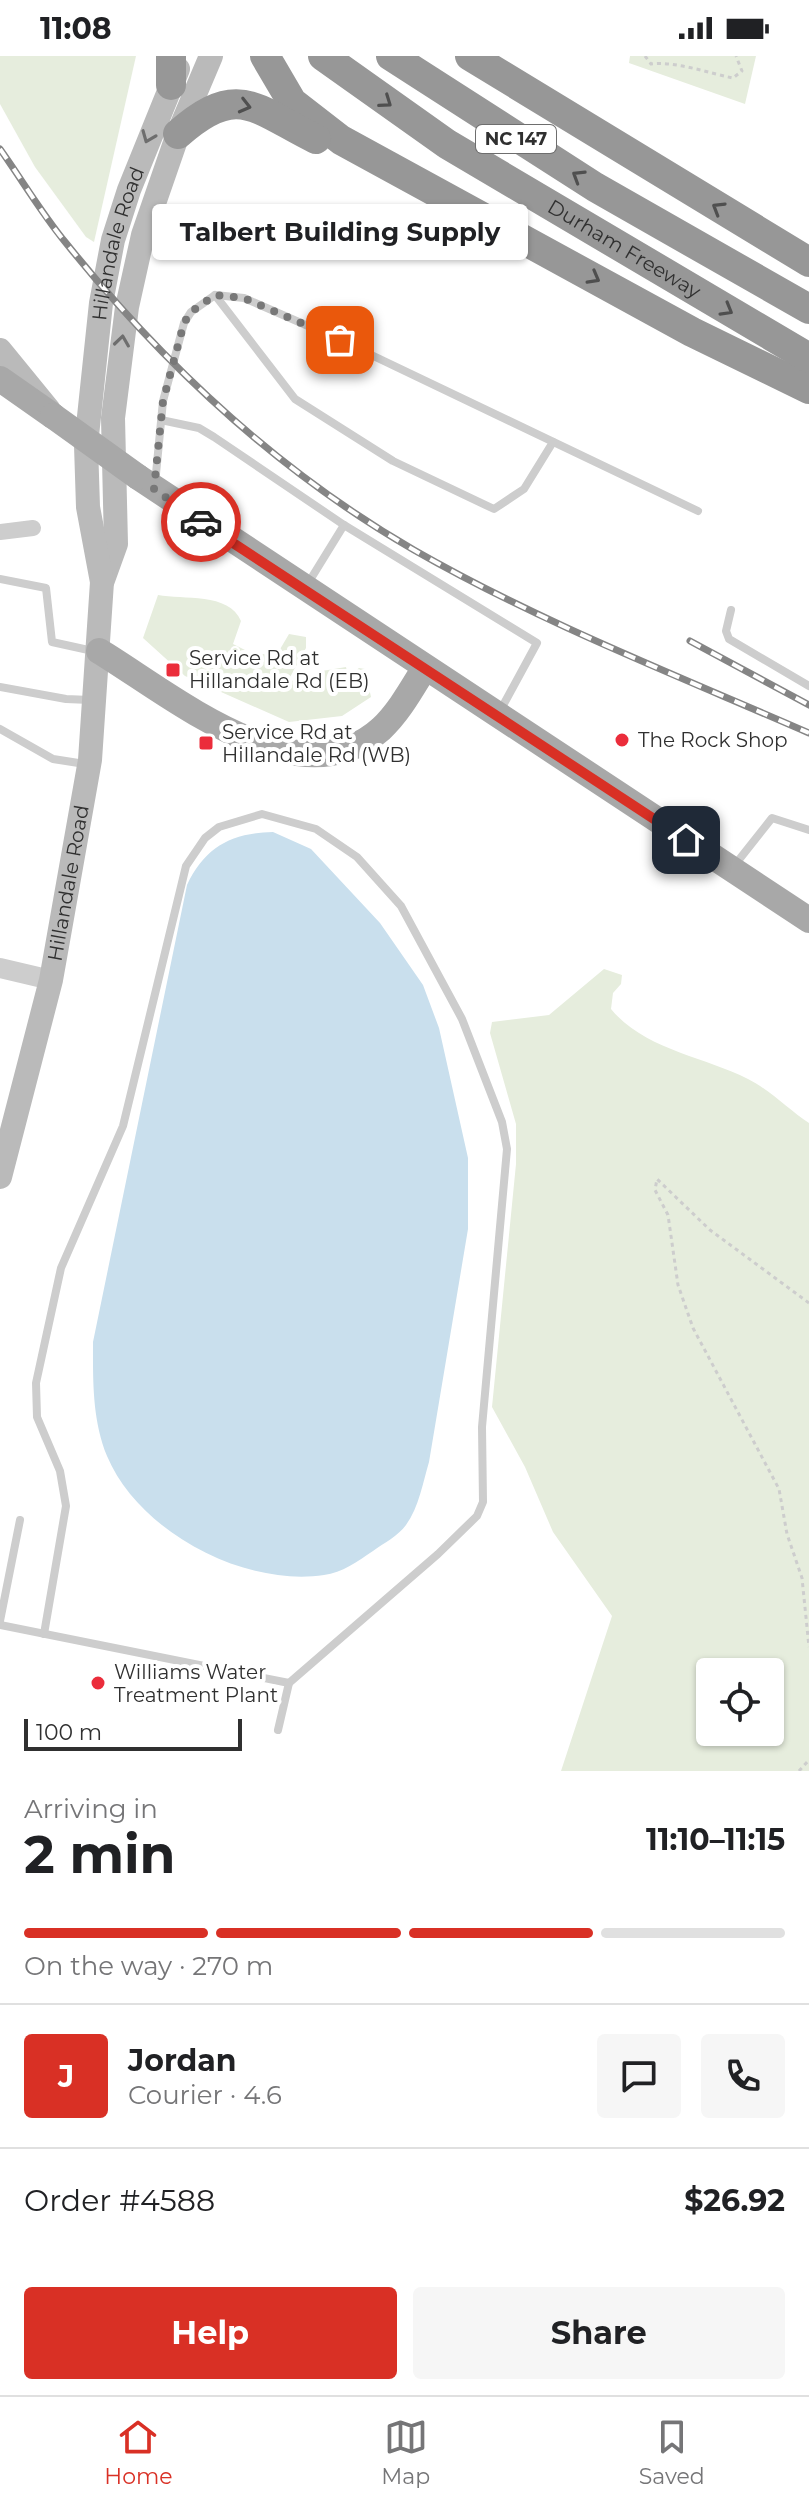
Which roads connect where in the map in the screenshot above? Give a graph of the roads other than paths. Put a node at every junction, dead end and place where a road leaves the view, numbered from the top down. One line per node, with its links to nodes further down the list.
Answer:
1 (184, 56): 7 (main road, Hillandale Road)
2 (211, 56): 8 (main road, Hillandale Road)
3 (265, 56): 9 (highway)
4 (323, 56): 14 (highway, Durham Freeway / NC 147, one-way to 14)
5 (391, 56): 12 (highway, Durham Freeway / NC 147, one-way to 5)
6 (470, 56): 10 (highway, one-way to 6)
7 (171, 70): 26 (main road, Hillandale Road, one-way to 26)
8 (178, 134): 9 (highway, one-way to 9); 26 (main road, Hillandale Road, one-way to 8)
9 (407, 175): 16 (highway, one-way to 16)
10 (809, 262)
11 (215, 295): 18 (lane); 19 (lane); 19 (lane)
12 (809, 309)
13 (0, 350): 17 (main road)
14 (809, 358)
15 (0, 379): 17 (main road)
16 (809, 389)
17 (53, 416): 20 (main road, bridge)
18 (161, 420): 20 (lane); 22 (lane)
19 (553, 442): 21 (lane)
20 (146, 483): 27 (main road)
21 (698, 511)
22 (344, 525): 27 (lane); 34 (lane)
23 (33, 528): 24 (street)
24 (0, 532)
25 (0, 579): 29 (lane)
26 (102, 582): 29 (main road, Hillandale Road)
27 (304, 589): 30 (main road)
28 (731, 610): 31 (lane)
29 (99, 651): 30 (main road); 33 (main road, Hillandale Road)
30 (424, 669): 34 (main road)
31 (809, 686)
32 (0, 687): 33 (lane)
33 (95, 700): 36 (main road, Hillandale Road)
34 (497, 715): 38 (main road)
35 (0, 729): 36 (lane)
36 (89, 765): 41 (main road, Hillandale Road)
37 (809, 830): 38 (lane)
38 (732, 870): 39 (main road)
39 (809, 920)
40 (0, 968): 41 (street)
41 (51, 980): 42 (main road, Hillandale Road)
42 (0, 1177)
43 (20, 1520): 44 (lane)
44 (4, 1582): 45 (lane)
45 (0, 1623): 46 (lane)
46 (44, 1634): 47 (lane); 47 (lane)
47 (289, 1683): 48 (lane)
48 (278, 1730)

